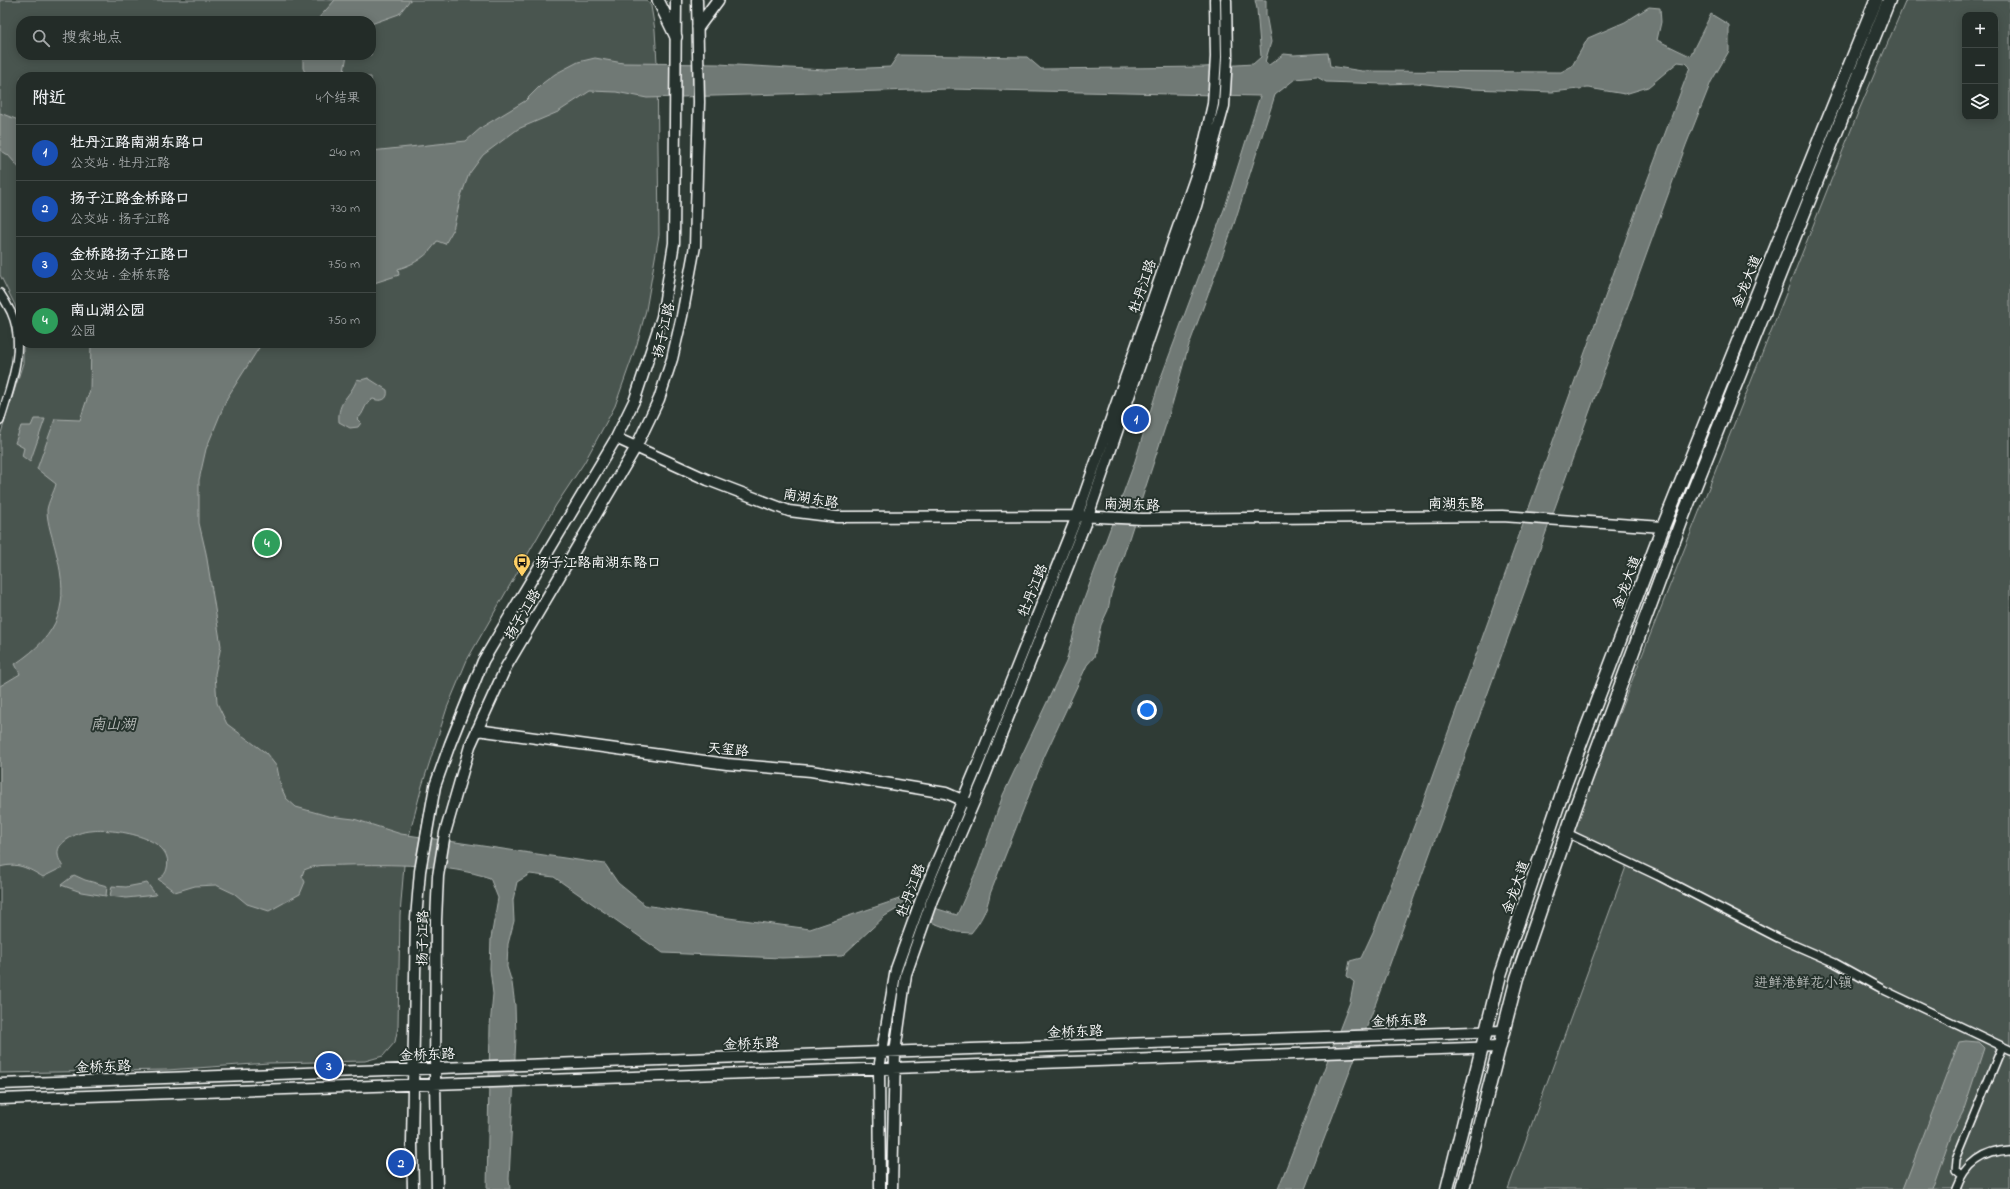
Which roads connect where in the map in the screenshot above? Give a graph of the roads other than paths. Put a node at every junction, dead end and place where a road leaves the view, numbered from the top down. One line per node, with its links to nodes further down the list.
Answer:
1 (658, 0): 10 (main road)
2 (676, 0): 10 (street, 扬子江路)
3 (697, 0): 9 (street, 扬子江路)
4 (718, 0): 9 (main road)
5 (1215, 0): 17 (street, 牡丹江路)
6 (1226, 0): 18 (street, 牡丹江路)
7 (1876, 0): 19 (highway, 金龙大道)
8 (1889, 0): 23 (highway, 金龙大道)
9 (698, 27): 16 (street, 扬子江路)
10 (676, 37): 15 (street, 扬子江路)
11 (0, 293): 12 (street)
12 (16, 333)
13 (17, 348): 14 (street)
14 (0, 421)
15 (616, 438): 16 (street, 南湖东路); 33 (street, 扬子江路)
16 (636, 447): 17 (street, 南湖东路); 20 (street, 扬子江路)
17 (1076, 516): 18 (street, 南湖东路); 21 (street, 牡丹江路)
18 (1088, 516): 19 (street, 南湖东路); 22 (street, 牡丹江路)
19 (1663, 527): 24 (highway, 金龙大道)
20 (477, 730): 21 (street, 天玺路); 32 (street, 扬子江路)
21 (962, 800): 22 (street, 天玺路); 30 (street, 牡丹江路)
22 (973, 805): 31 (street, 牡丹江路)
23 (1567, 834): 25 (highway, 金龙大道); 27 (street)
24 (1486, 1031): 25 (street, 金桥东路); 28 (highway, 金龙大道); 31 (street, 金桥东路)
25 (1503, 1031): 26 (highway, 金龙大道)
26 (1499, 1047): 28 (street, 金桥东路); 47 (highway, 金龙大道)
27 (2002, 1047): 29 (street); 41 (street)
28 (1481, 1048): 35 (street, 金桥东路); 46 (highway, 金龙大道)
29 (2010, 1050)
30 (882, 1052): 31 (street, 金桥东路); 32 (street, 金桥东路); 34 (street, 牡丹江路)
31 (895, 1052): 35 (street, 牡丹江路)
32 (435, 1068): 33 (street, 金桥东路); 37 (street, 扬子江路)
33 (414, 1069): 36 (street, 金桥东路); 38 (street, 扬子江路)
34 (879, 1069): 35 (street, 金桥东路); 37 (street, 金桥东路); 44 (street, 牡丹江路)
35 (895, 1069): 45 (street, 牡丹江路)
36 (0, 1084)
37 (435, 1084): 38 (street, 金桥东路); 43 (street, 扬子江路)
38 (414, 1085): 39 (street, 金桥东路); 42 (street, 扬子江路)
39 (0, 1099)
40 (2010, 1150): 41 (street)
41 (1961, 1176): 48 (street)
42 (413, 1189)
43 (437, 1189)
44 (880, 1189)
45 (892, 1189)
46 (1447, 1189)
47 (1462, 1189)
48 (1956, 1189)

